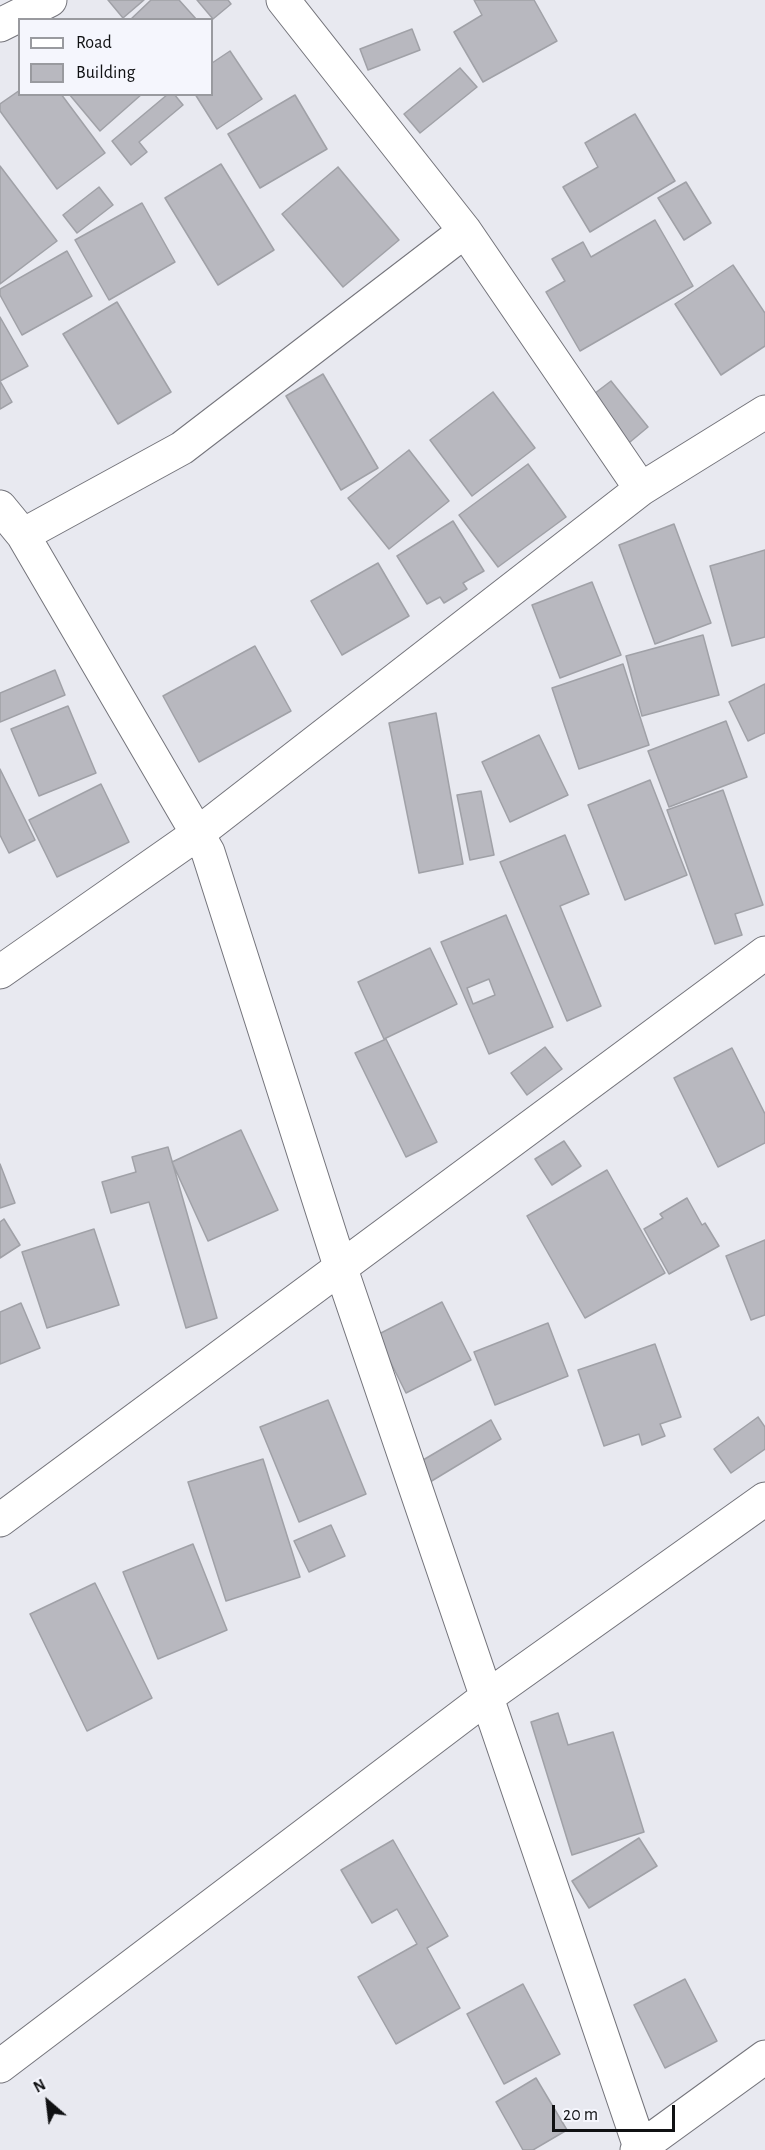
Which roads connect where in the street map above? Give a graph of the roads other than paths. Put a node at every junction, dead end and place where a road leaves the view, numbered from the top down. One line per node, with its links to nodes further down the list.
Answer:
1 (50, 0): 3 (street)
2 (283, 0): 4 (street)
3 (12, 13)
4 (465, 231): 6 (street); 8 (street)
5 (765, 412): 6 (street)
6 (641, 489): 9 (street)
7 (0, 507): 8 (street)
8 (23, 534): 9 (street)
9 (197, 834): 11 (street); 12 (street)
10 (765, 953): 12 (street)
11 (0, 972)
12 (341, 1269): 14 (street); 15 (street)
13 (765, 1499): 15 (street)
14 (0, 1520)
15 (487, 1697): 17 (street); 18 (street)
16 (765, 2057): 18 (street)
17 (0, 2066)
18 (639, 2149)

